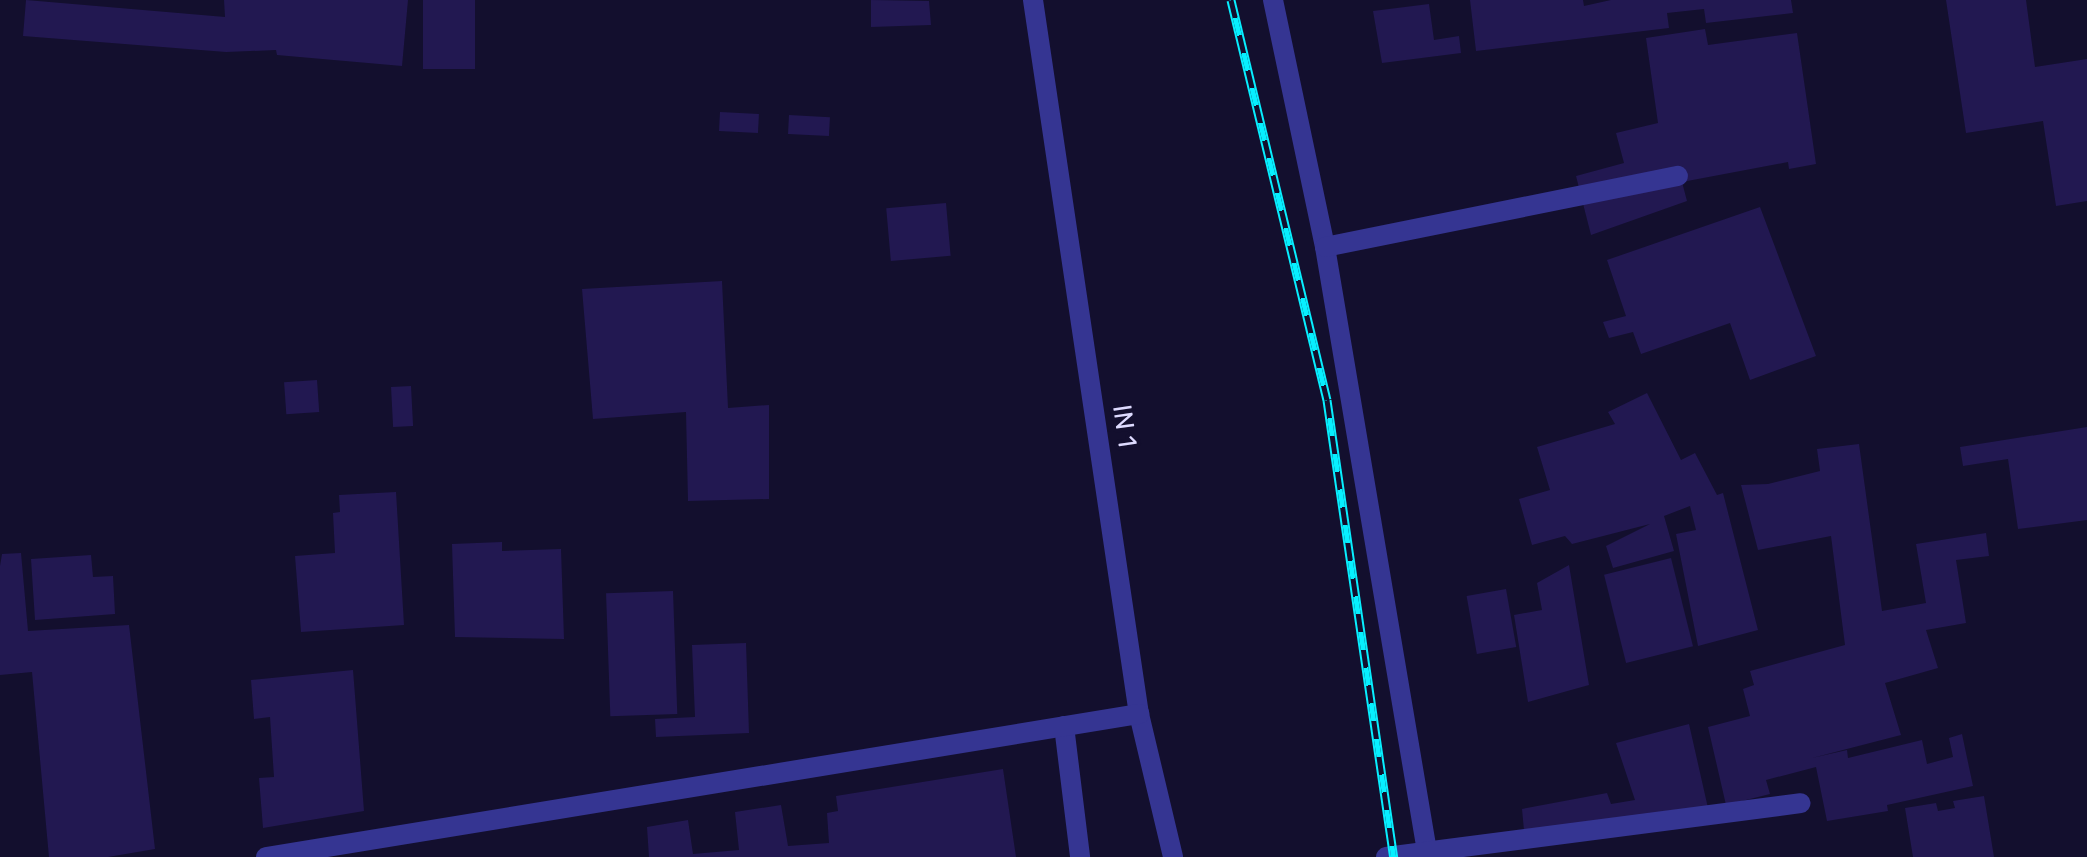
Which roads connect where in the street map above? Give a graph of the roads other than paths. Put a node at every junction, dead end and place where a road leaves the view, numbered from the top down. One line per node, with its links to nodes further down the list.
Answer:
1 (1033, 0): 5 (street, IN 1)
2 (1273, 0): 4 (street)
3 (1678, 176): 4 (street)
4 (1325, 247): 8 (street)
5 (1139, 714): 6 (street); 11 (street, IN 1)
6 (1064, 726): 9 (street); 10 (street)
7 (1801, 803): 8 (street)
8 (1427, 856): 12 (street)
9 (266, 857)
10 (1080, 857)
11 (1173, 857)
12 (1386, 857)

